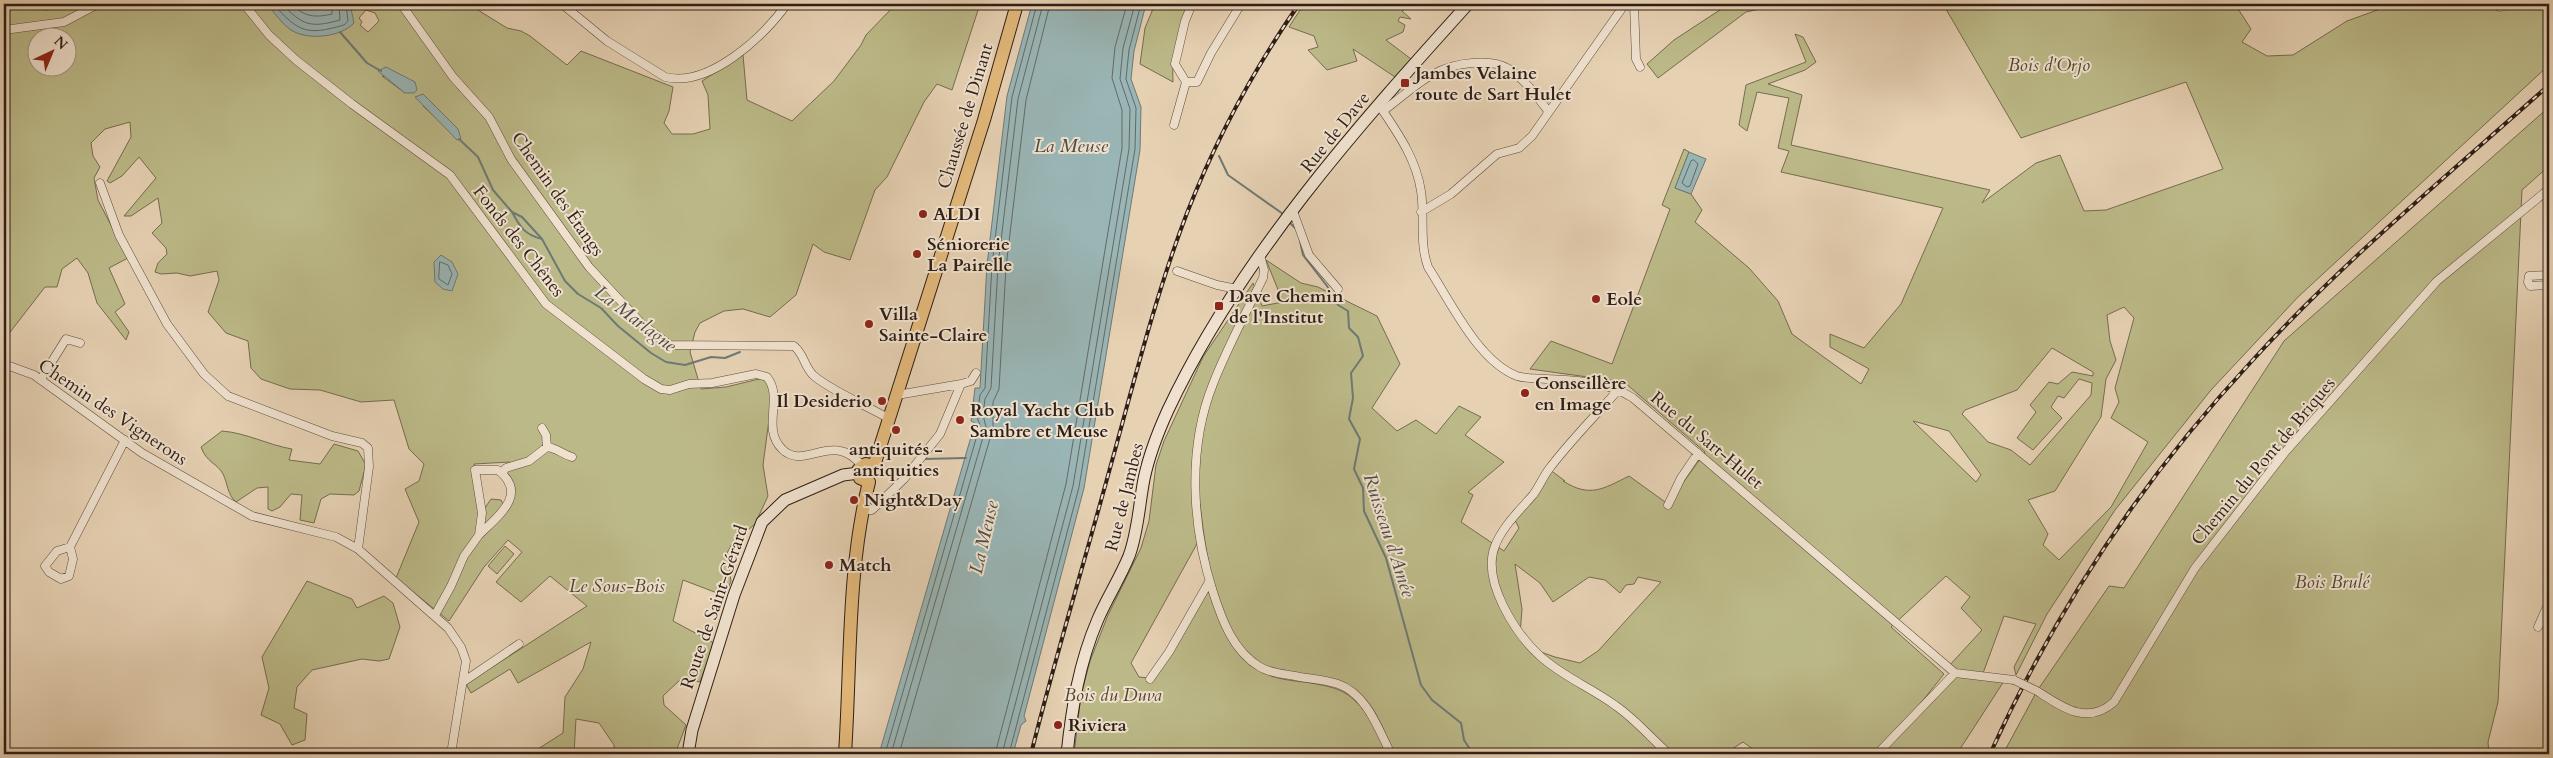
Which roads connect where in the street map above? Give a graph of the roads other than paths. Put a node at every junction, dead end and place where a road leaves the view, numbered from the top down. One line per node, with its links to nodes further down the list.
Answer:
1 (98, 4): 14 (street)
2 (244, 4): 43 (street, Fonds des Chênes)
3 (401, 4): 37 (street, Chemin des Étangs)
4 (562, 4): 5 (street)
5 (787, 4)
6 (1017, 4): 36 (main road, Chaussée de Dinant)
7 (1192, 4): 16 (street)
8 (1241, 4): 16 (street)
9 (1468, 4): 17 (main road, Rue de Dave)
10 (1625, 4): 18 (street)
11 (1634, 4): 15 (street)
12 (2512, 4): 13 (street)
13 (2497, 5)
14 (4, 30)
15 (1640, 67)
16 (1186, 82): 19 (street)
17 (1381, 108): 18 (street); 22 (main road, Rue de Dave); 23 (street, Rue du Sart-Hulet)
18 (1548, 111): 23 (street)
19 (1174, 125)
20 (100, 183): 49 (street)
21 (2549, 189): 55 (street, Chemin du Pont de Briques, bridge)
22 (1293, 212): 24 (main road, Rue de Dave); 29 (street)
23 (1421, 212): 35 (street, Rue du Sart-Hulet)
24 (1260, 255): 28 (main road, Rue de Dave); 50 (street)
25 (1177, 271): 28 (street)
26 (2549, 275): 27 (street)
27 (2549, 285)
28 (1237, 288): 61 (main road, Rue de Jambes)
29 (1338, 289)
30 (80, 343): 33 (street)
31 (4, 364): 33 (street, Chemin des Vignerons)
32 (976, 373): 34 (street)
33 (41, 379): 39 (street, Chemin des Vignerons)
34 (961, 384): 36 (street); 46 (street)
35 (1619, 389): 41 (street, Rue du Sart-Hulet); 63 (street)
36 (897, 395): 37 (main road, Chaussée de Dinant)
37 (888, 418): 43 (main road, Chaussée de Dinant)
38 (542, 428): 40 (street)
39 (125, 440): 48 (street); 49 (street, Chemin des Vignerons)
40 (547, 447): 42 (street); 44 (street)
41 (1698, 453): 45 (street); 55 (street, Rue du Sart-Hulet)
42 (572, 457)
43 (865, 468): 46 (main road, Chaussée de Dinant); 59 (main road, Route de Saint-Gérard)
44 (502, 473): 47 (street); 47 (street)
45 (1668, 505)
46 (862, 510): 60 (main road)
47 (479, 535): 52 (street)
48 (70, 547)
49 (358, 548): 52 (street, Chemin des Vignerons)
50 (1209, 582): 56 (street); 62 (street)
51 (2549, 602): 53 (street)
52 (435, 615): 57 (street, Chemin des Vignerons)
53 (2538, 627)
54 (519, 644): 57 (street)
55 (1955, 673): 64 (street)
56 (1150, 680)
57 (463, 682): 58 (street, Chemin des Vignerons)
58 (450, 754)
59 (688, 754)
60 (846, 754)
61 (1067, 754)
62 (1391, 754)
63 (1669, 754)
64 (1877, 754)

